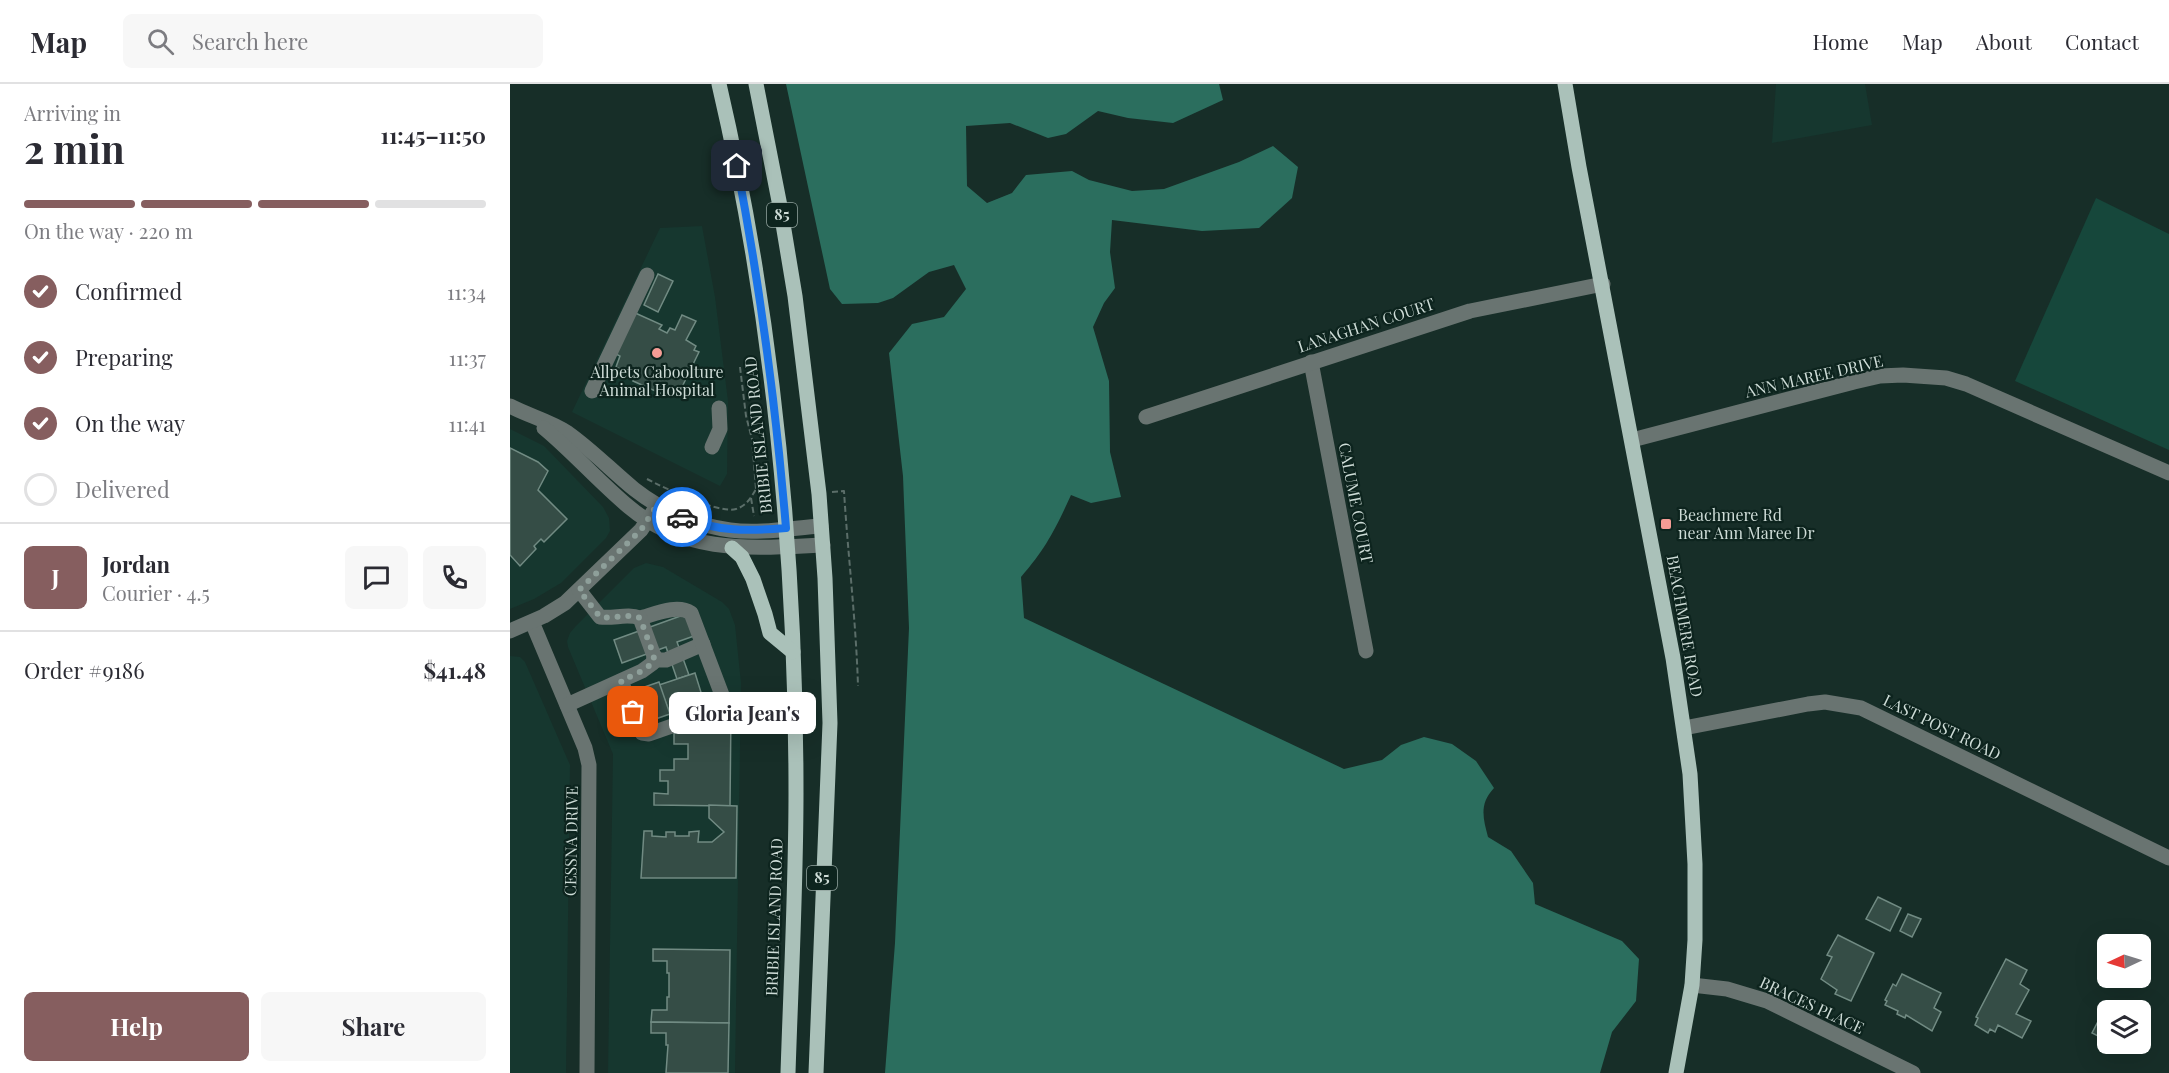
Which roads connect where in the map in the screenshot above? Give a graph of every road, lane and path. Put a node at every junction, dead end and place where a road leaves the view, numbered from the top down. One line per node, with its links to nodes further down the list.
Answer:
1 (719, 84): 20 (main road, BRIBIE ISLAND ROAD / 85)
2 (756, 84): 19 (main road, 85)
3 (1565, 84): 5 (main road, BEACHMERE ROAD)
4 (647, 275): 8 (street)
5 (1602, 284): 6 (street, LANAGHAN COURT); 13 (main road, BEACHMERE ROAD)
6 (1311, 362): 11 (street, LANAGHAN COURT); 29 (street, CALUME COURT)
7 (740, 368): 16 (path)
8 (592, 391)
9 (510, 406): 12 (street)
10 (719, 408): 14 (street)
11 (1146, 417)
12 (533, 418): 17 (street); 18 (street)
13 (1632, 440): 15 (street, ANN MAREE DRIVE); 34 (main road, BEACHMERE ROAD)
14 (712, 447)
15 (2169, 473)
16 (756, 489)
17 (657, 505): 18 (street); 20 (street)
18 (648, 520): 23 (street); 24 (street)
19 (821, 526): 20 (street); 21 (main road, 85)
20 (786, 528): 22 (main road, BRIBIE ISLAND ROAD / 85)
21 (823, 545): 22 (street); 39 (main road, 85)
22 (788, 546): 23 (street); 30 (main road, BRIBIE ISLAND ROAD / 85)
23 (732, 548): 30 (main road)
24 (579, 590): 25 (street); 26 (street)
25 (640, 618): 28 (street); 31 (street)
26 (531, 622): 27 (street); 33 (street, CESSNA DRIVE)
27 (510, 631)
28 (703, 644): 31 (street); 32 (street)
29 (1366, 651)
30 (794, 652): 38 (main road, BRIBIE ISLAND ROAD / 85)
31 (654, 656): 32 (street)
32 (621, 681): 33 (street)
33 (567, 705): 37 (street, CESSNA DRIVE)
34 (1684, 728): 35 (street, LAST POST ROAD); 36 (main road, BEACHMERE ROAD)
35 (2169, 858)
36 (1692, 985): 40 (main road, BEACHMERE ROAD); 41 (street, BRACES PLACE)
37 (586, 1073)
38 (788, 1073)
39 (816, 1073)
40 (1676, 1073)
41 (1913, 1073)

